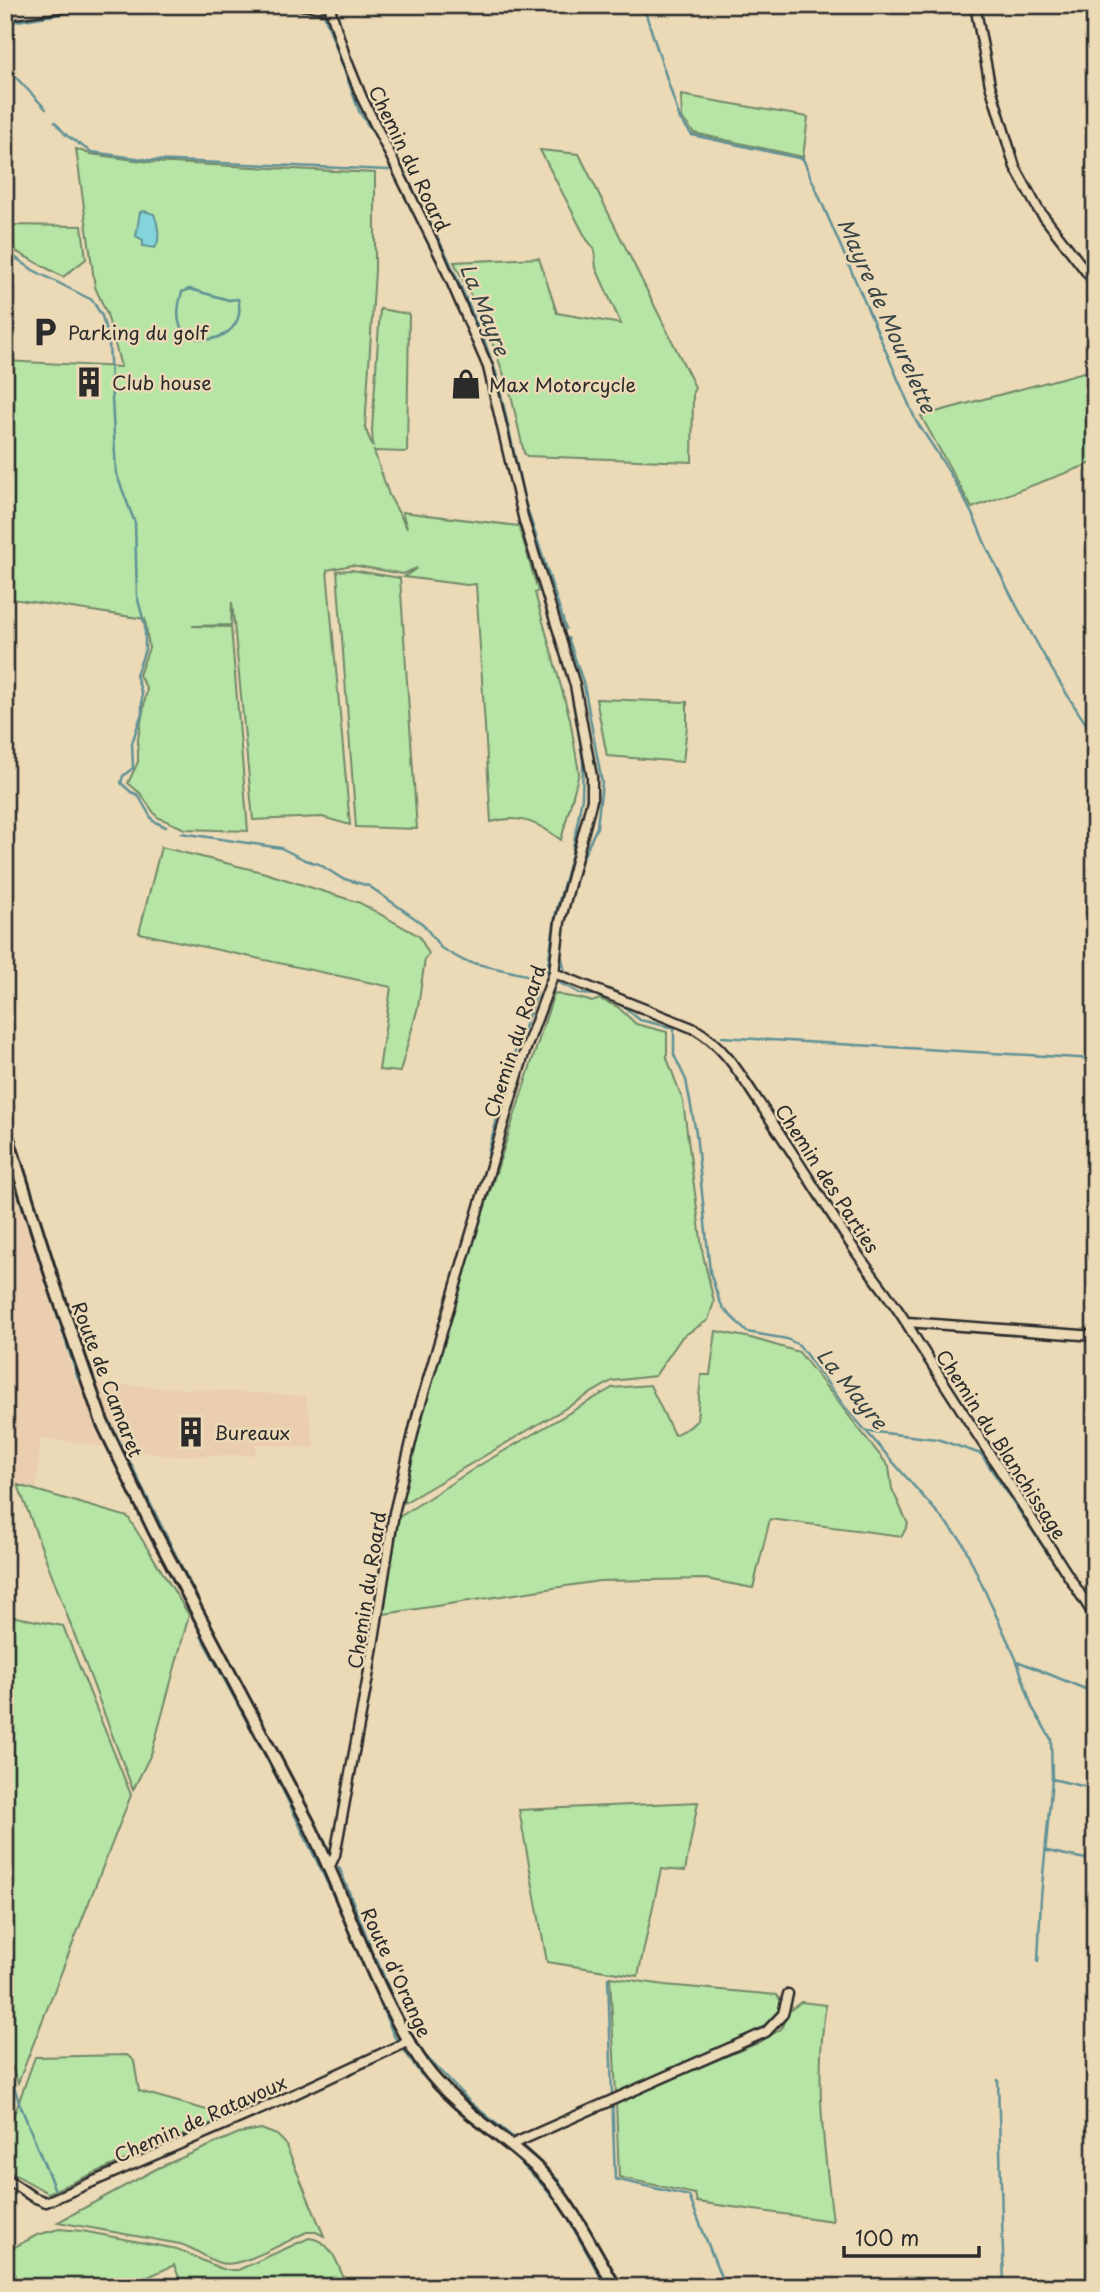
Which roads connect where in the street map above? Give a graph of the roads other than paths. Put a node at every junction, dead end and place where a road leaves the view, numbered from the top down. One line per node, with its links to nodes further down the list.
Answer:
1 (79, 5): 5 (street)
2 (302, 5): 3 (street)
3 (329, 5): 7 (street, Chemin du Roard)
4 (975, 5): 6 (street)
5 (5, 15)
6 (1095, 283)
7 (554, 973): 10 (street, Chemin des Parties); 14 (street, Chemin du Roard)
8 (5, 1129): 9 (main road, Route de Camaret)
9 (7, 1142): 13 (main road, Route de Camaret)
10 (907, 1322): 11 (street); 12 (street, Chemin du Blanchissage)
11 (1095, 1336)
12 (1095, 1617)
13 (206, 1629): 14 (main road, Route d'Orange)
14 (330, 1866): 16 (main road, Route d'Orange)
15 (788, 1994): 17 (street)
16 (409, 2041): 17 (main road, Route d'Orange); 18 (street, Chemin de Ratavoux)
17 (513, 2146): 19 (main road, Route d'Orange)
18 (5, 2178)
19 (615, 2287)

